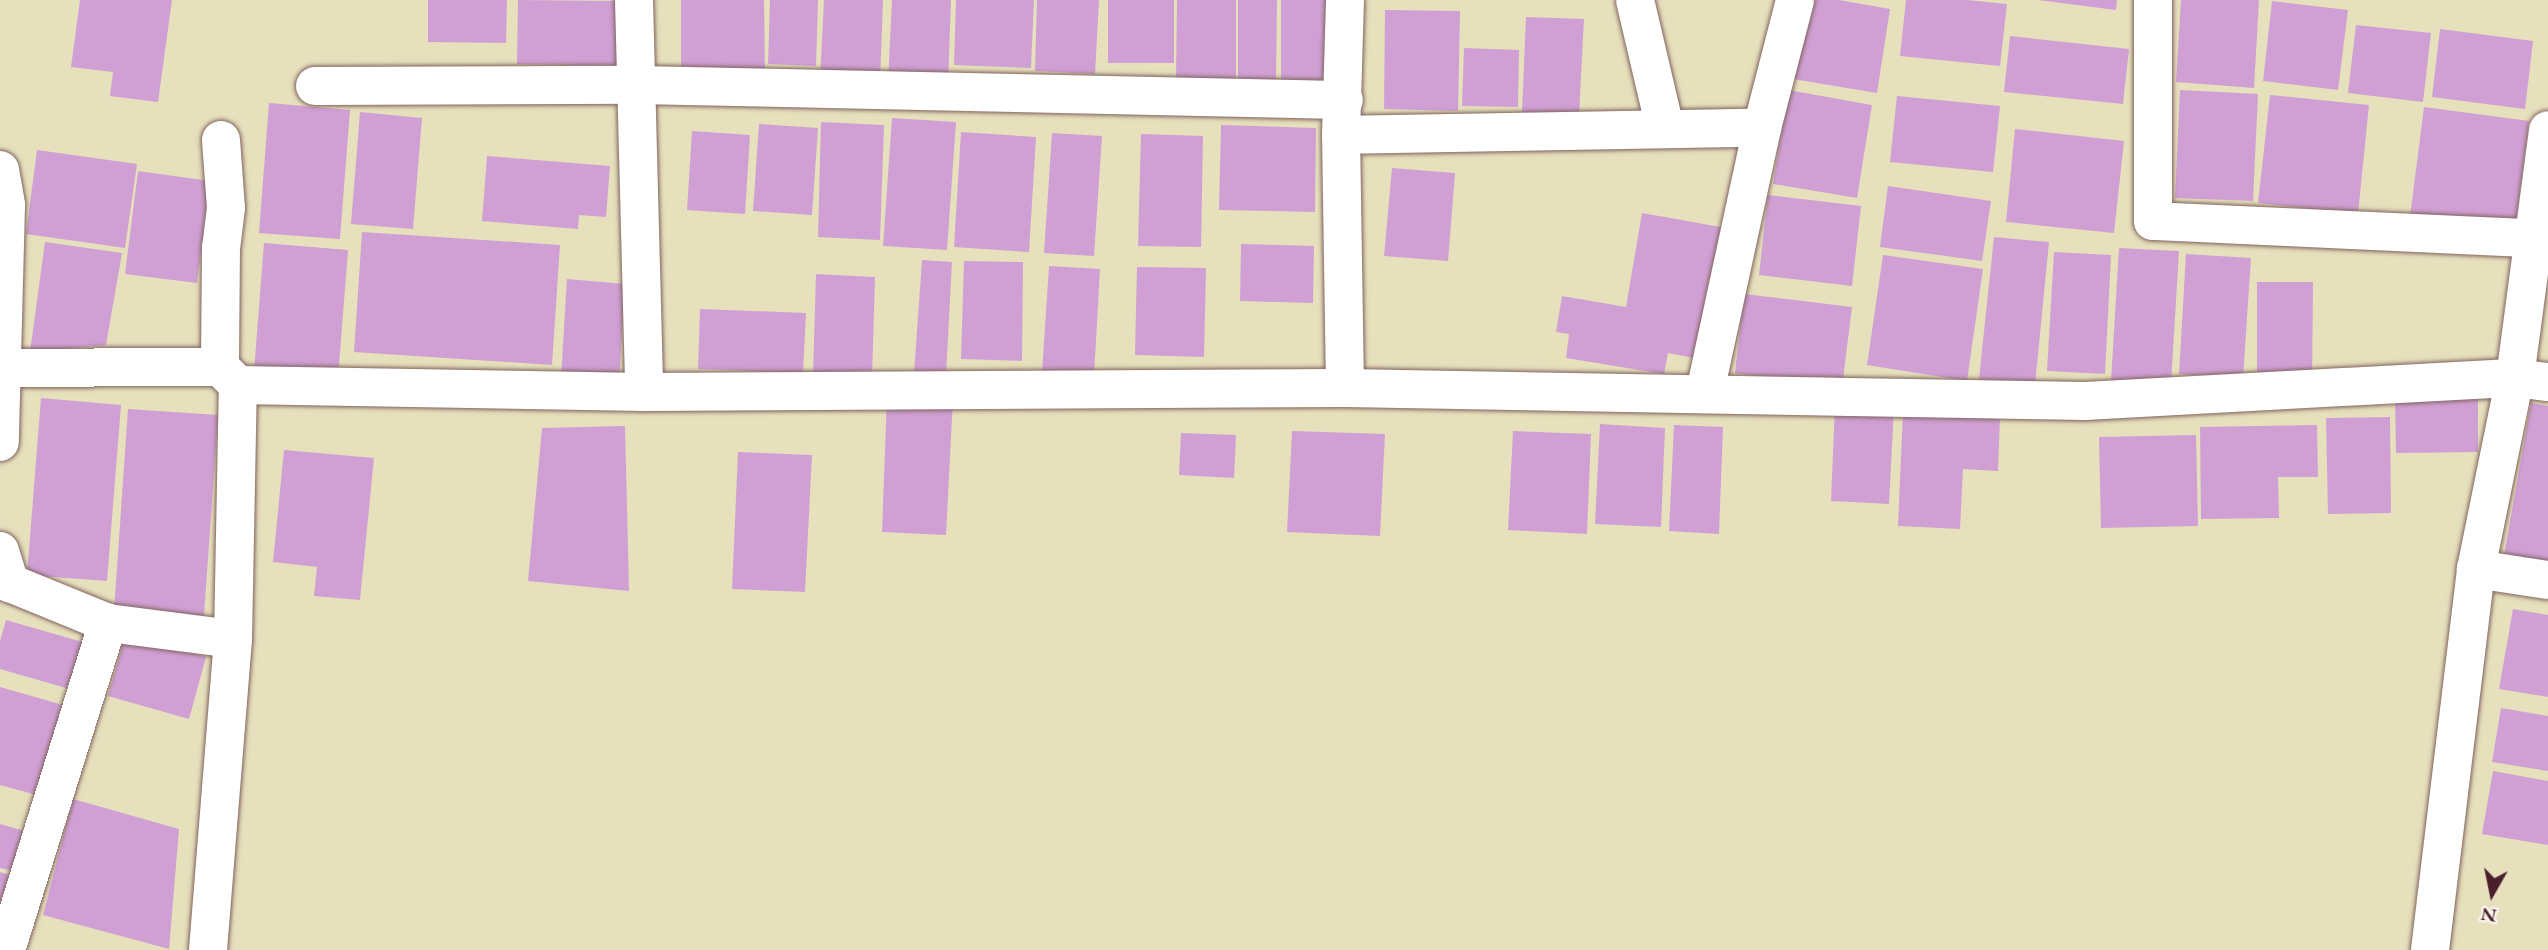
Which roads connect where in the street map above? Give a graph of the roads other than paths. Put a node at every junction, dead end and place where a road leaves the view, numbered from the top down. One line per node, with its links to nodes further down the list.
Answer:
1 (634, 0): 6 (street)
2 (1345, 0): 8 (street)
3 (1635, 0): 9 (street)
4 (1795, 0): 10 (street)
5 (2153, 0): 15 (street)
6 (638, 85): 7 (street); 8 (street); 20 (street)
7 (315, 86)
8 (1342, 118): 9 (street); 19 (street)
9 (1665, 128): 10 (street)
10 (1762, 128): 21 (street)
11 (2548, 131): 12 (street)
12 (2548, 138): 15 (street)
13 (221, 140): 17 (street)
14 (2, 193): 16 (street)
15 (2534, 237): 18 (street)
16 (2, 368): 17 (street); 22 (street)
17 (229, 376): 20 (street); 27 (street)
18 (2531, 380): 21 (street); 24 (street)
19 (1345, 388): 20 (street); 21 (street)
20 (644, 392)
21 (1705, 393)
22 (0, 442)
23 (0, 551): 26 (street)
24 (2476, 569): 25 (street); 30 (street)
25 (2548, 580)
26 (108, 623): 27 (street); 28 (street)
27 (233, 639): 29 (street)
28 (6, 950)
29 (208, 950)
30 (2430, 950)

